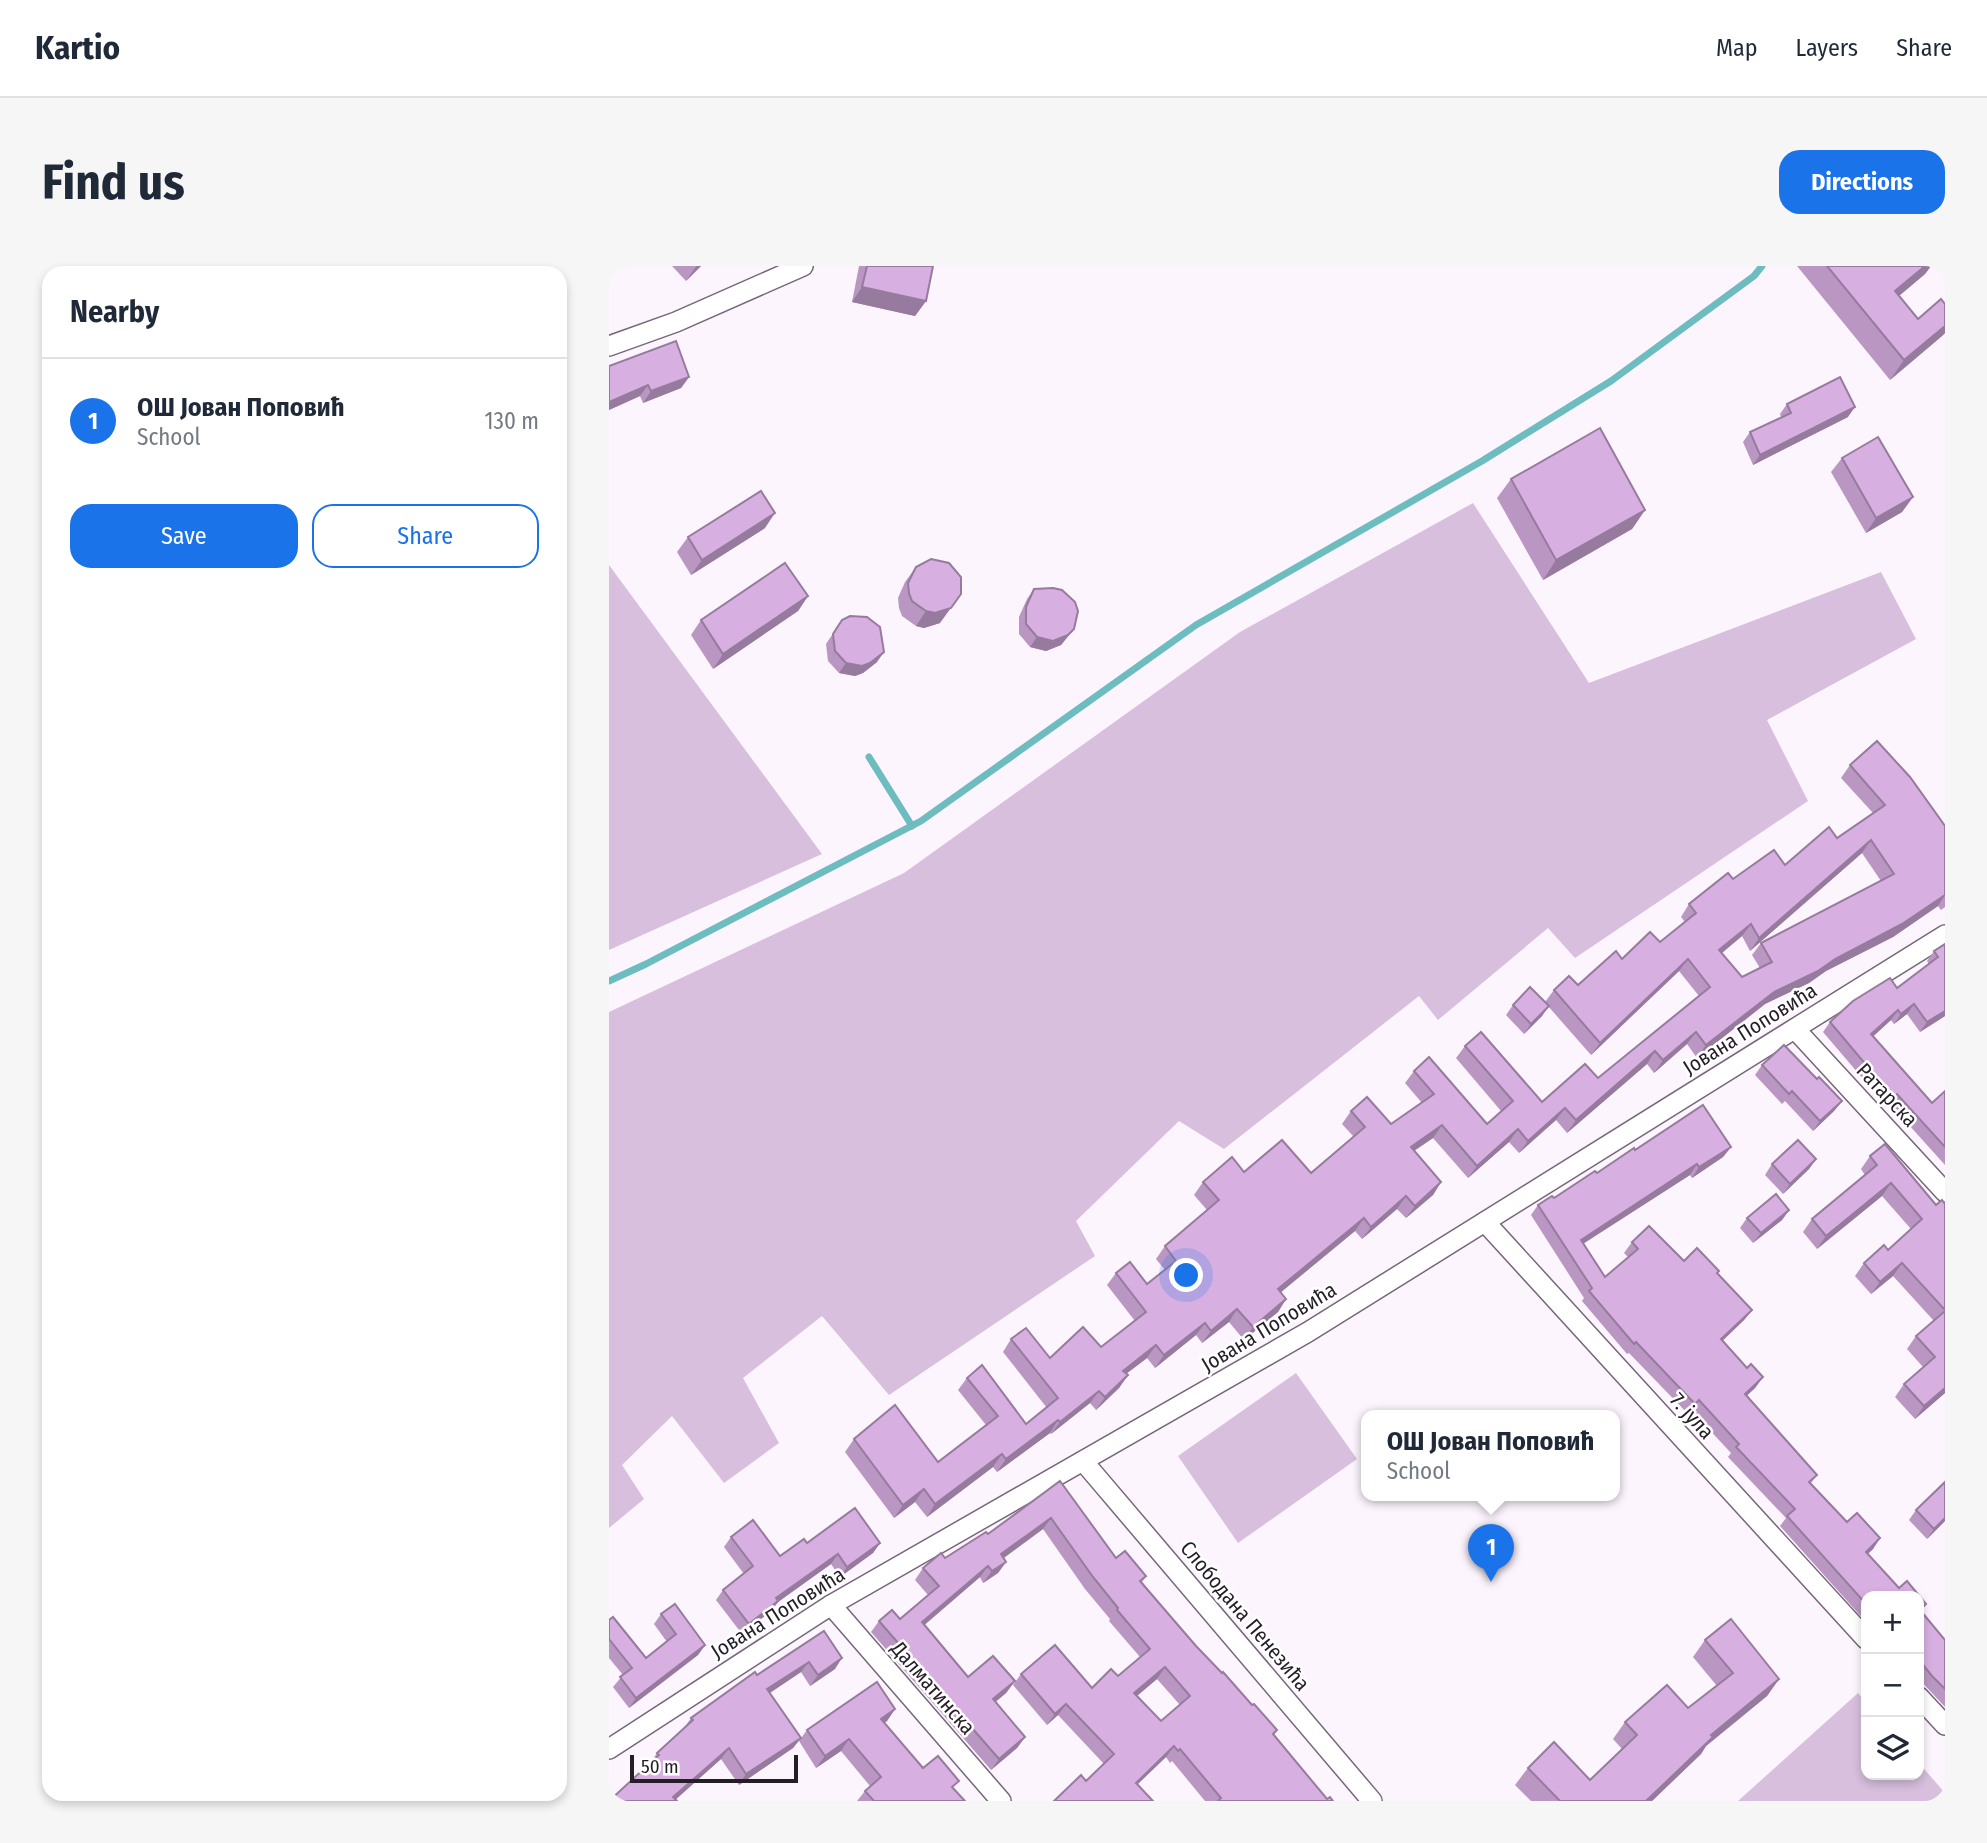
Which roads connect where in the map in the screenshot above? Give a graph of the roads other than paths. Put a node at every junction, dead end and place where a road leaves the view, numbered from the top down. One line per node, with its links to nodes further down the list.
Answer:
1 (797, 267): 2 (street)
2 (609, 346)
3 (1945, 935): 4 (street, Јована Поповића)
4 (1795, 1029): 5 (street, Ратарска); 6 (street, Јована Поповића)
5 (1945, 1192)
6 (1485, 1223): 7 (street, Јована Поповића); 9 (street, 7. јула)
7 (1083, 1461): 8 (street, Јована Поповића); 14 (street, Слободана Пенезића)
8 (831, 1605): 12 (street, Јована Поповића); 13 (street, Далматинска)
9 (1861, 1634)
10 (1924, 1702): 11 (street)
11 (1945, 1725)
12 (609, 1748)
13 (1001, 1801)
14 (1372, 1801)

